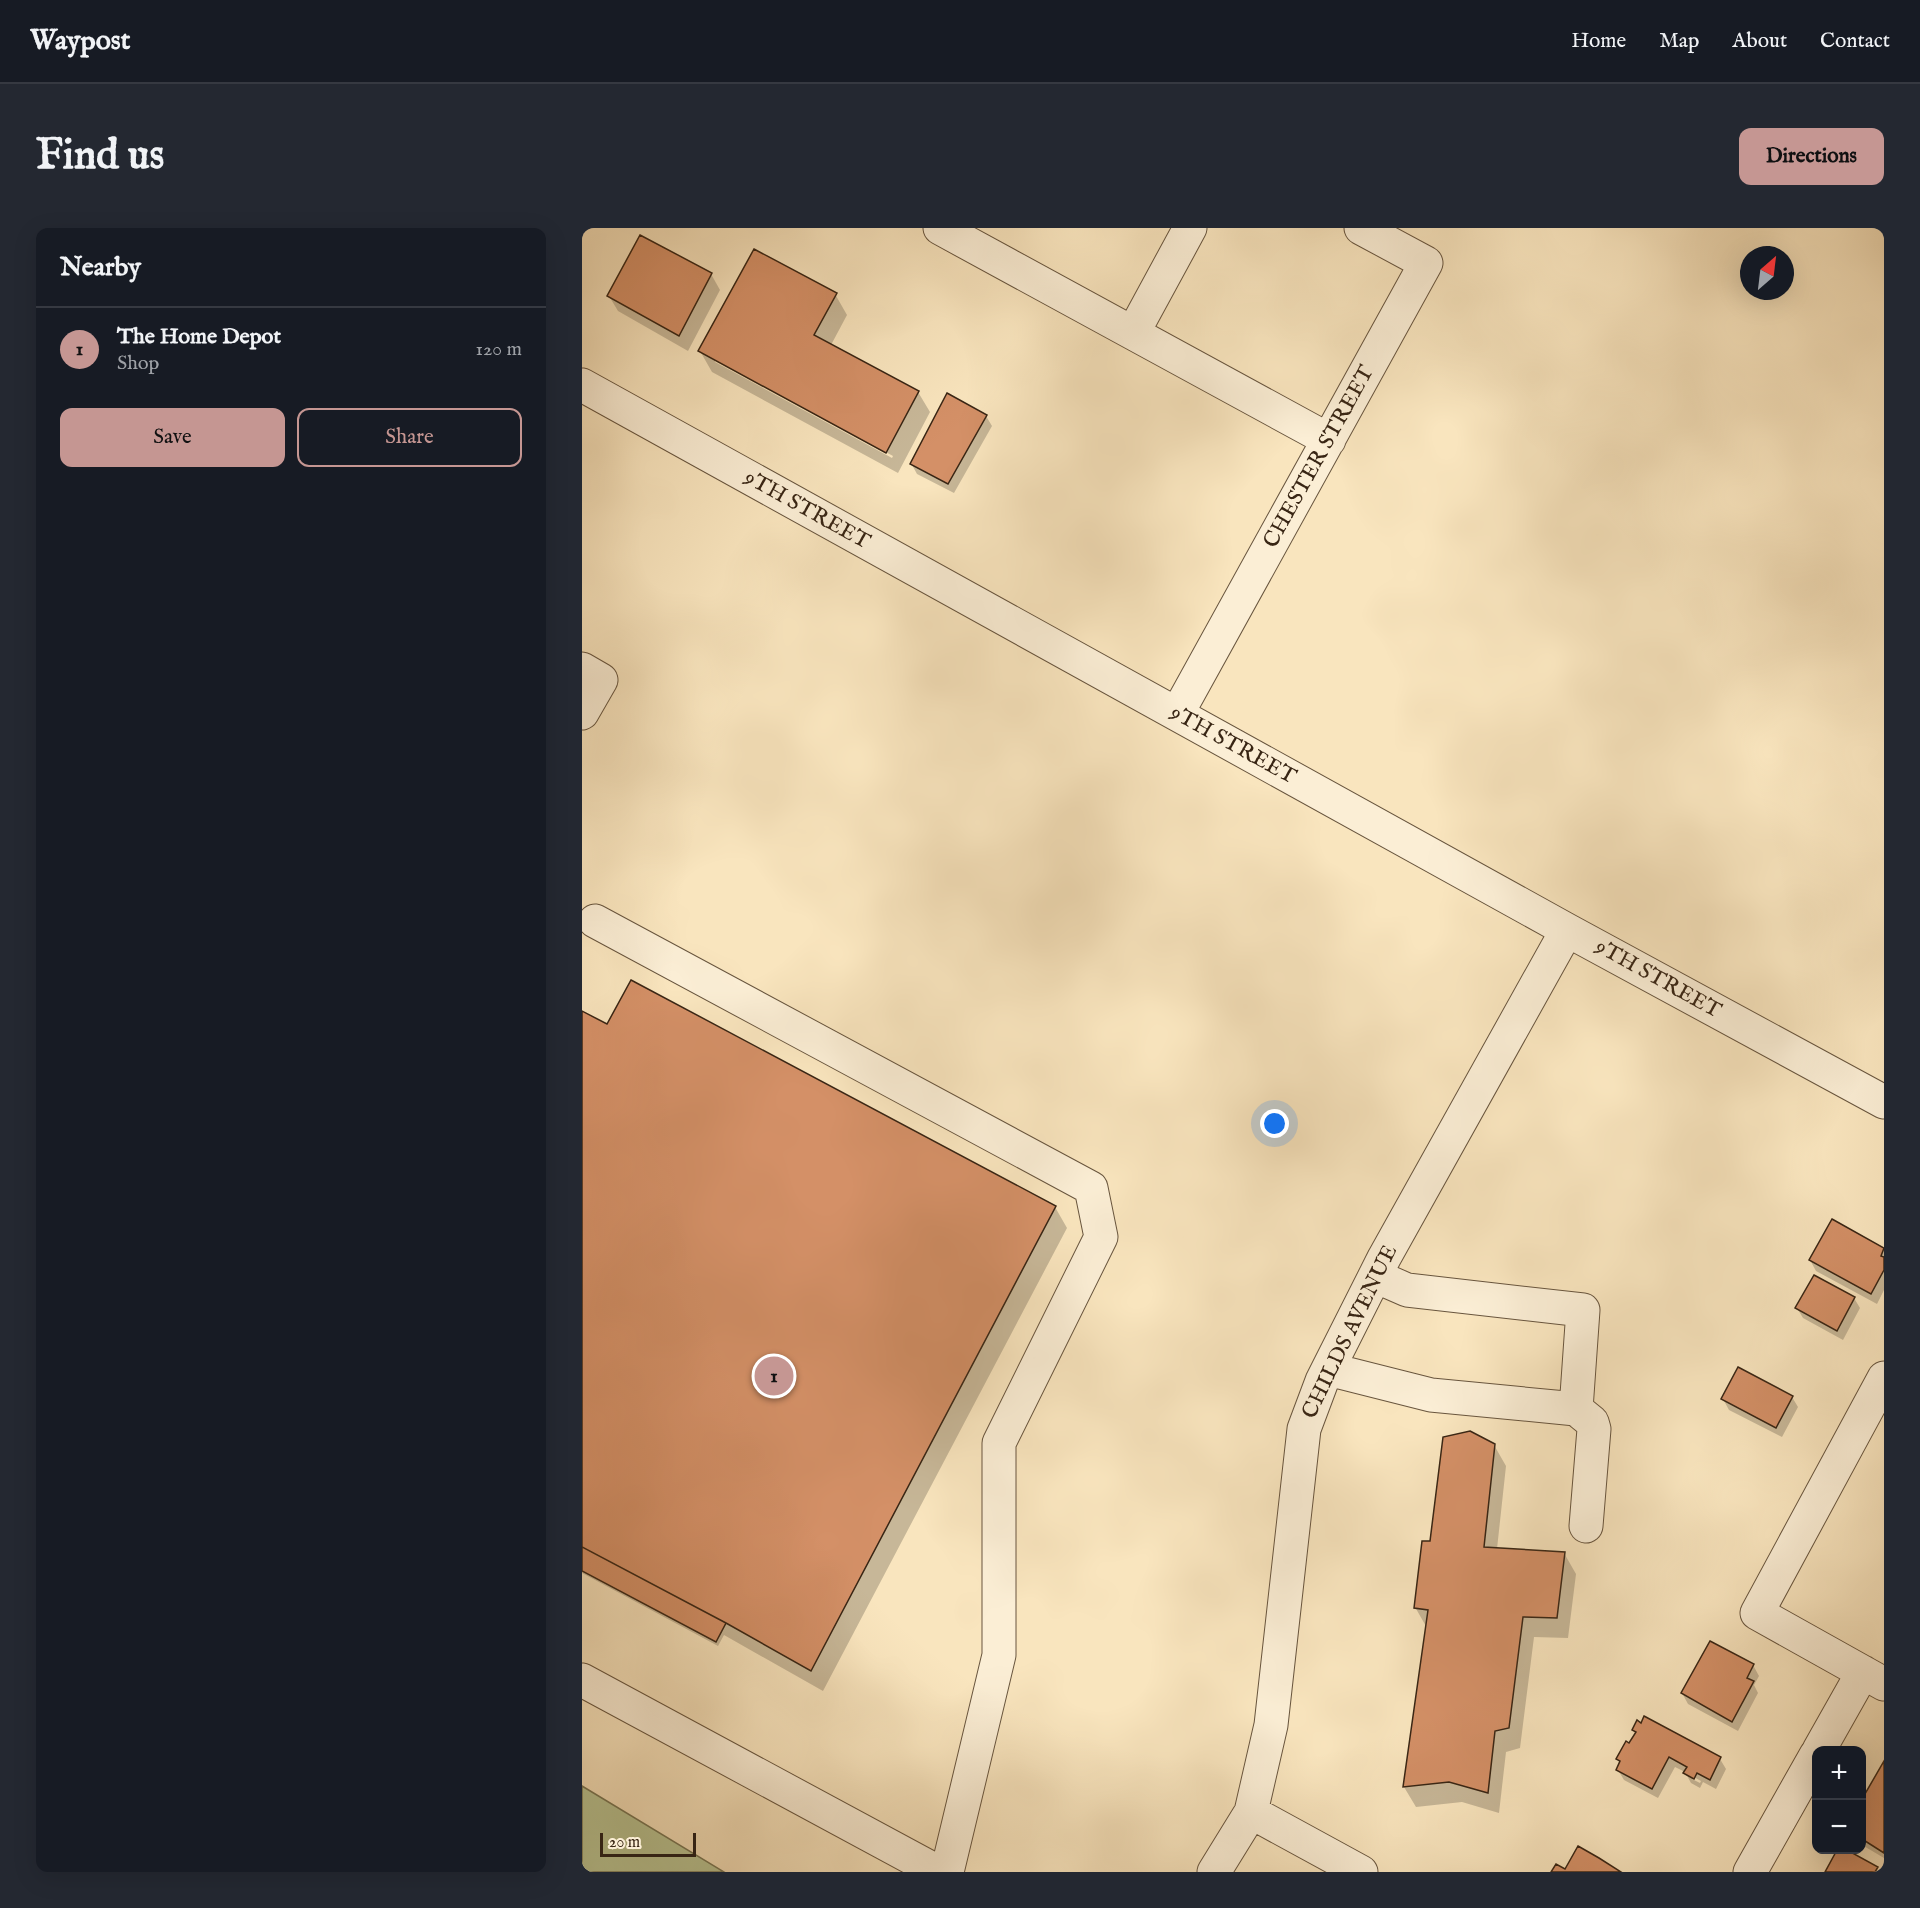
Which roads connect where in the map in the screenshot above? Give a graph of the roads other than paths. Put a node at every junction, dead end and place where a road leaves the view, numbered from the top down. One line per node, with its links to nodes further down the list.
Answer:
1 (940, 228): 4 (street)
2 (1190, 228): 4 (street)
3 (1361, 228): 6 (street, CHESTER STREET)
4 (1133, 333): 6 (street)
5 (582, 385): 9 (street, 9TH STREET)
6 (1329, 440): 9 (street, CHESTER STREET)
7 (582, 669): 8 (street)
8 (582, 713)
9 (1177, 714): 11 (street, 9TH STREET)
10 (595, 921): 24 (street)
11 (1567, 930): 12 (street, 9TH STREET); 13 (street, CHILDS AVENUE)
12 (1884, 1102)
13 (1375, 1276): 14 (street, CHILDS AVENUE); 16 (street)
14 (1328, 1369): 16 (street); 22 (street, CHILDS AVENUE)
15 (1884, 1378): 18 (street)
16 (1576, 1409): 17 (street)
17 (1586, 1526)
18 (1874, 1678): 20 (street)
19 (582, 1680): 23 (street)
20 (1822, 1746)
21 (1812, 1762): 27 (street)
22 (1251, 1812): 25 (street, CHILDS AVENUE); 26 (street)
23 (938, 1872)
24 (947, 1872)
25 (1214, 1872)
26 (1361, 1872)
27 (1750, 1872)

